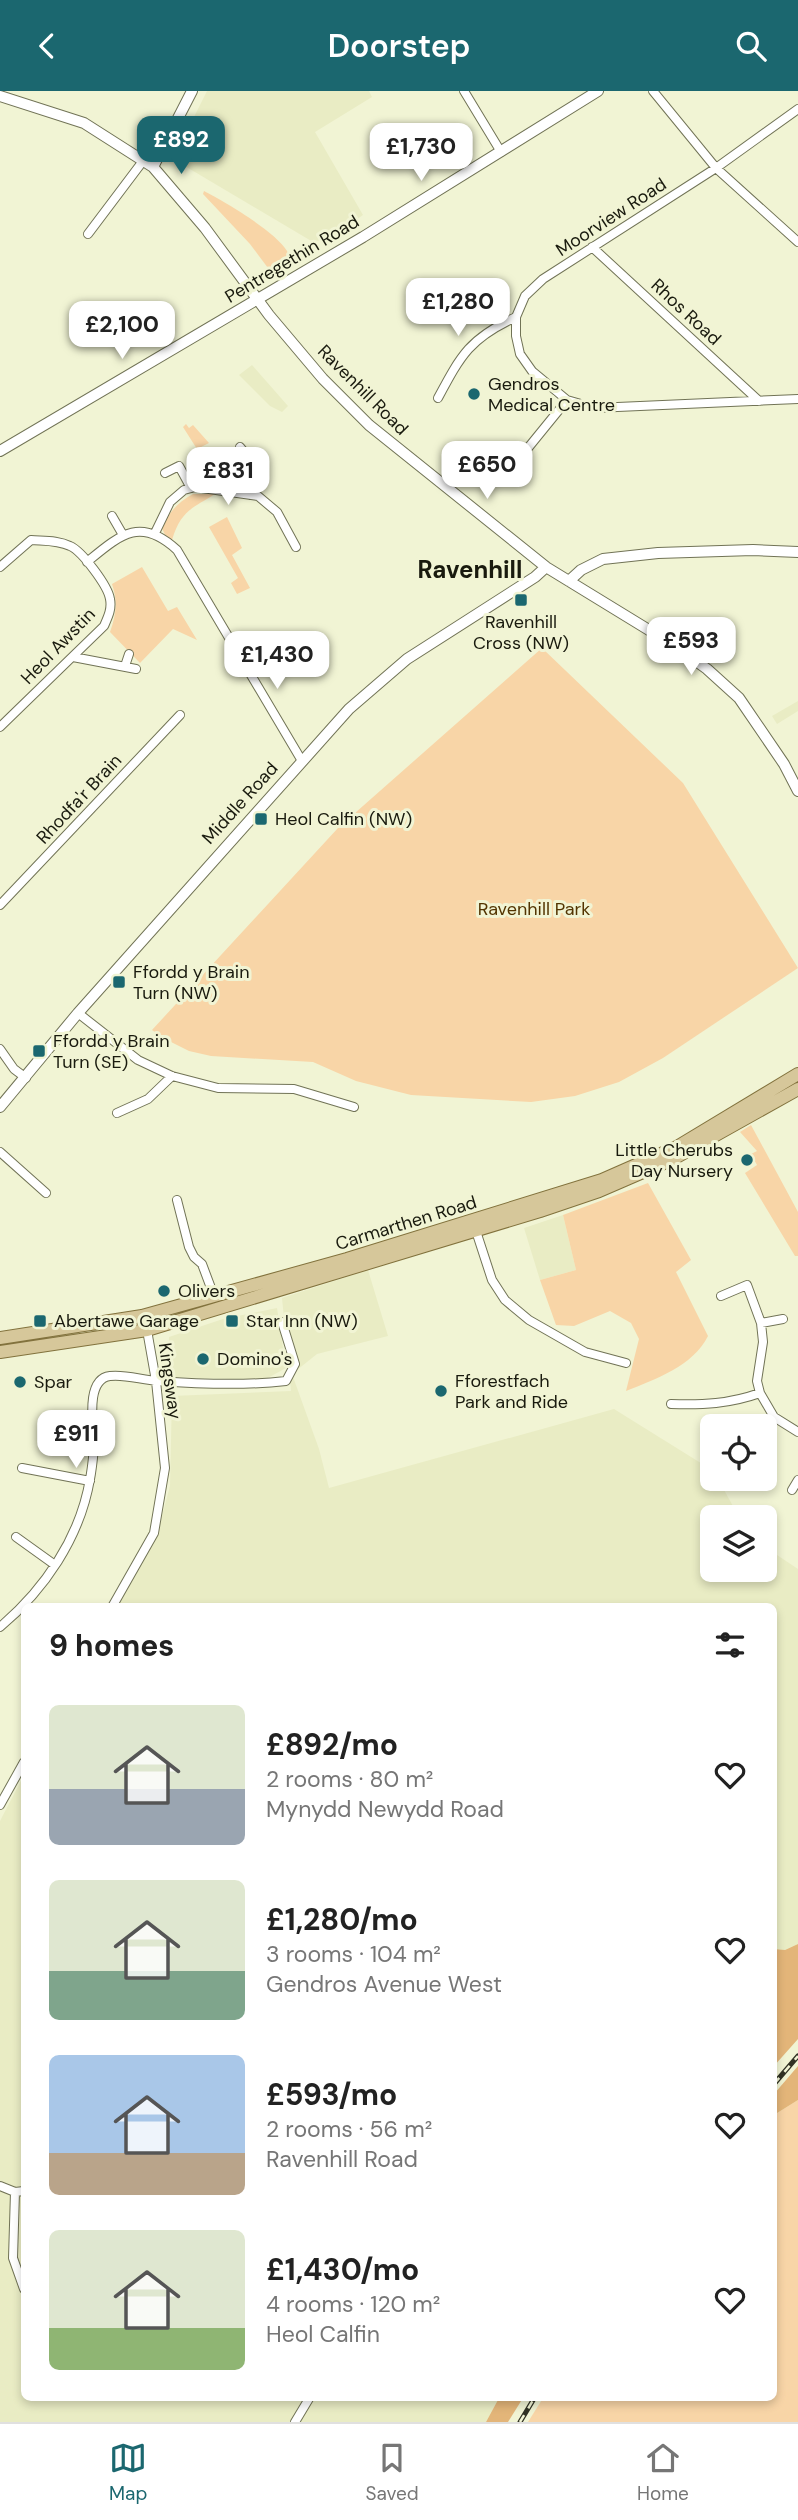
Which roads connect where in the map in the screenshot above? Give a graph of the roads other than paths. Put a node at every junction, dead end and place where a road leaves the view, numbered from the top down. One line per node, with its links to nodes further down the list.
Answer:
1 (192, 91): 10 (street)
2 (464, 91): 8 (street)
3 (598, 91): 8 (street, Pentregethin Road)
4 (653, 91): 11 (street)
5 (0, 96): 6 (street, Ravenhill Road)
6 (13, 96): 9 (street, Ravenhill Road)
7 (798, 109): 11 (street, Moorview Road)
8 (500, 152): 15 (street, Pentregethin Road)
9 (143, 161): 10 (street, Ravenhill Road); 12 (street)
10 (153, 167): 15 (street, Ravenhill Road)
11 (716, 168): 13 (street); 14 (street, Moorview Road)
12 (88, 234)
13 (798, 241)
14 (592, 247): 16 (street, Moorview Road); 20 (street, Rhos Road)
15 (259, 299): 22 (street, Pentregethin Road); 34 (street, Ravenhill Road)
16 (516, 317): 17 (street); 19 (street)
17 (438, 398)
18 (798, 398): 20 (street)
19 (567, 400): 20 (street); 24 (street)
20 (759, 401)
21 (240, 447): 26 (street)
22 (0, 451)
23 (165, 473): 25 (street)
24 (506, 475)
25 (191, 488): 26 (street); 28 (street)
26 (250, 495): 30 (street)
27 (112, 516): 29 (street)
28 (155, 533): 29 (street); 42 (street)
29 (123, 535): 32 (street)
30 (296, 548)
31 (798, 552): 35 (street)
32 (87, 562): 33 (street, Heol Awstin); 37 (street, Heol Awstin)
33 (0, 567)
34 (546, 567): 35 (street, Ravenhill Road); 42 (street, Middle Road)
35 (569, 580): 43 (street, Ravenhill Road)
36 (129, 654): 38 (street)
37 (73, 657): 38 (street); 41 (street, Heol Awstin)
38 (125, 666): 39 (street)
39 (136, 669)
40 (180, 715): 44 (street, Rhodfa'r Brain)
41 (0, 727)
42 (302, 761): 45 (street, Middle Road)
43 (798, 791)
44 (0, 905)
45 (78, 1013): 48 (street); 49 (street, Middle Road)
46 (0, 1049): 49 (street)
47 (798, 1075): 58 (main road, Carmarthen Road)
48 (172, 1076): 52 (street); 53 (street)
49 (26, 1078): 51 (street, Middle Road)
50 (798, 1089): 57 (main road, Carmarthen Road)
51 (0, 1107)
52 (354, 1107)
53 (117, 1113)
54 (0, 1152): 55 (street)
55 (46, 1193)
56 (177, 1200): 58 (street)
57 (476, 1231): 64 (main road, Carmarthen Road); 67 (street)
58 (214, 1296): 60 (main road, Carmarthen Road)
59 (720, 1296): 63 (street)
60 (142, 1316): 64 (street, Kingsway); 65 (main road, Carmarthen Road)
61 (783, 1319): 63 (street)
62 (282, 1322): 68 (street)
63 (761, 1323): 69 (street)
64 (147, 1331): 66 (main road, Carmarthen Road); 68 (street, Kingsway)
65 (0, 1338)
66 (0, 1352)
67 (626, 1363)
68 (156, 1381): 74 (street); 79 (street, Kingsway)
69 (760, 1393): 70 (street); 71 (street)
70 (671, 1404)
71 (798, 1432)
72 (22, 1468): 74 (street)
73 (798, 1480): 75 (street)
74 (90, 1481): 77 (street)
75 (792, 1490)
76 (16, 1537): 77 (street)
77 (55, 1565): 78 (street)
78 (26, 1603)
79 (114, 1603)
80 (21, 1607): 81 (street)
81 (0, 1627)
82 (21, 1767): 83 (street)
83 (0, 1805)
84 (0, 2186): 85 (street)
85 (20, 2191): 86 (street)
86 (21, 2281)
87 (308, 2401): 88 (street)
88 (295, 2422)

